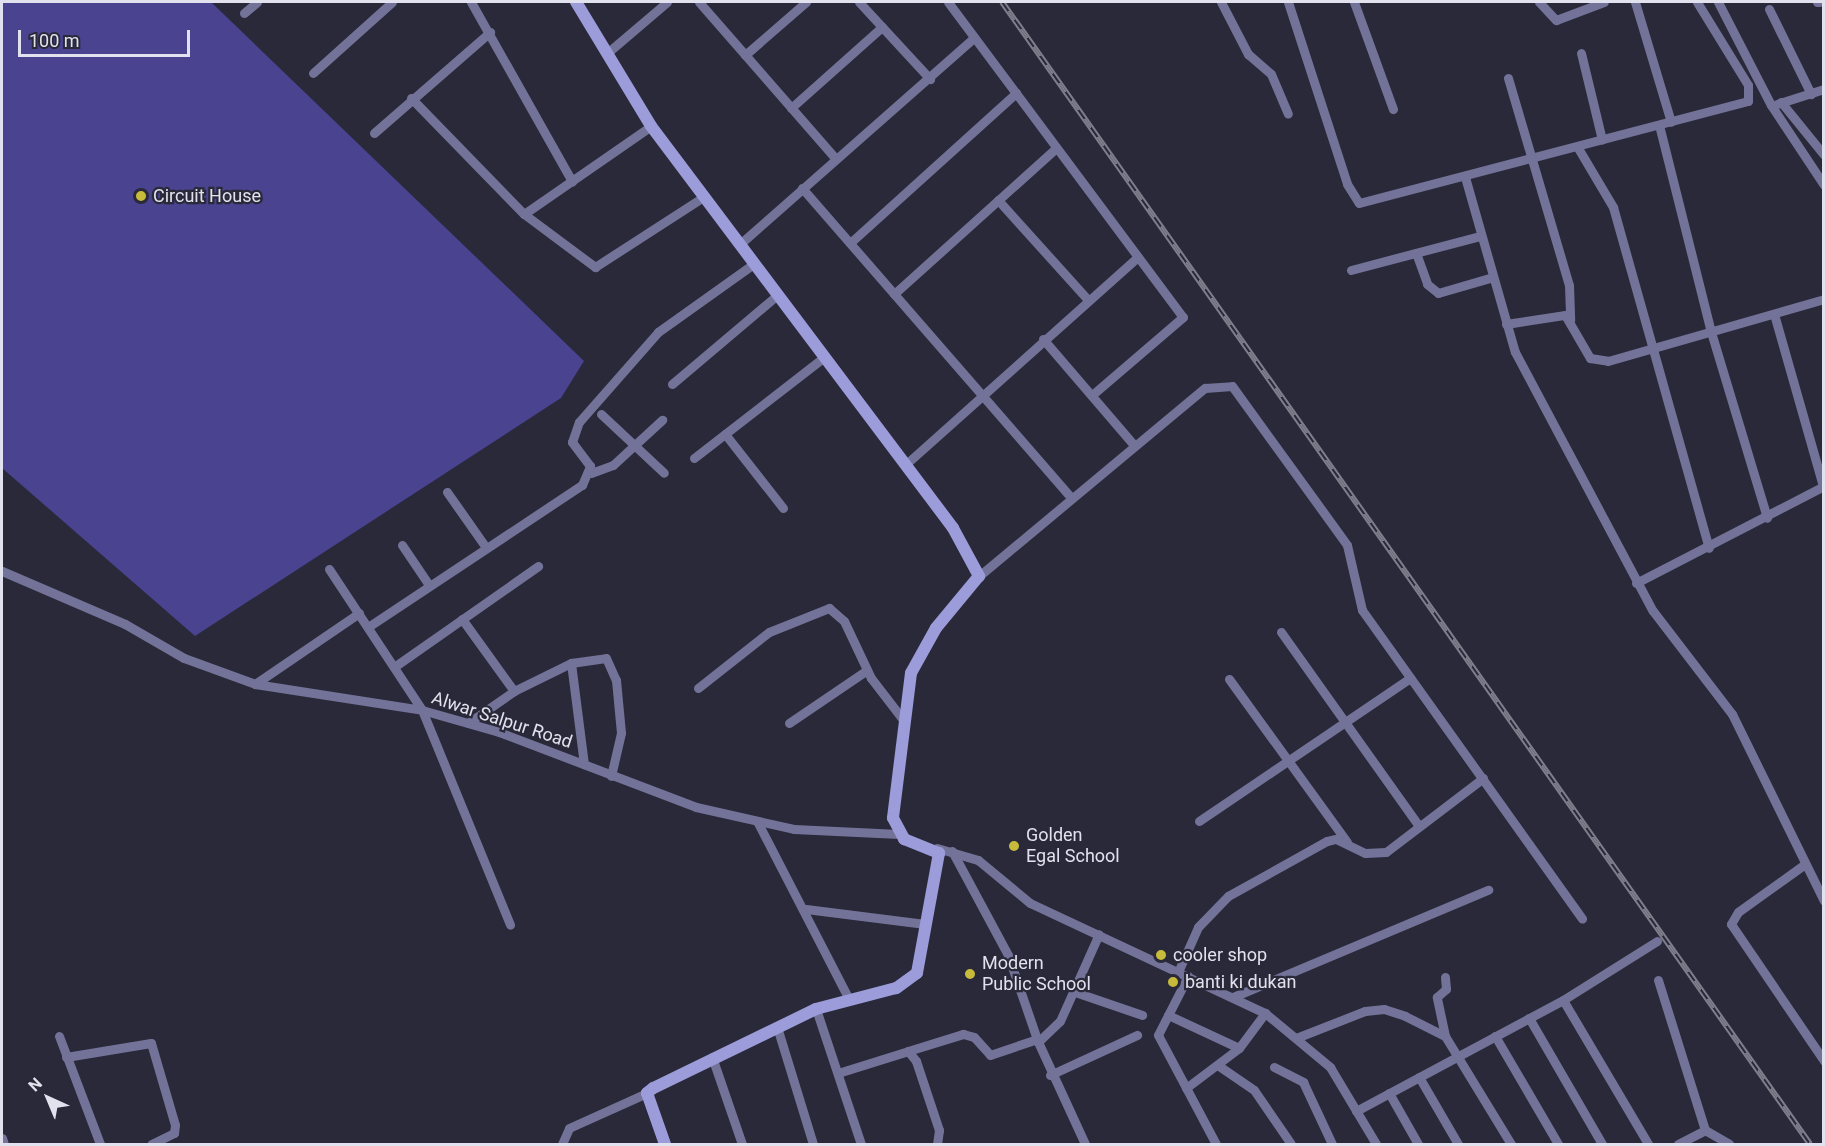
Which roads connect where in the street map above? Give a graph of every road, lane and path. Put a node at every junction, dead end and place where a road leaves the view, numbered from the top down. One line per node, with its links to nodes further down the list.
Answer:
1 (257, 2): 19 (street)
2 (392, 2): 26 (street)
3 (471, 2): 21 (street)
4 (576, 2): 24 (street)
5 (667, 2): 24 (street)
6 (699, 2): 25 (street)
7 (806, 2): 25 (street)
8 (859, 2): 20 (street)
9 (948, 2): 22 (street)
10 (1221, 2): 37 (street)
11 (1288, 2): 48 (street)
12 (1354, 2): 36 (street)
13 (1539, 2): 14 (street)
14 (1604, 2)
15 (1635, 2): 38 (street)
16 (1697, 2): 38 (street)
17 (1718, 2): 34 (street)
18 (1769, 9): 31 (street)
19 (244, 13)
20 (882, 27): 28 (street); 35 (street)
21 (490, 32): 32 (street); 49 (street)
22 (974, 38): 28 (street); 30 (street)
23 (1581, 53): 42 (street)
24 (606, 54): 40 (street)
25 (745, 55): 35 (street)
26 (313, 73)
27 (1508, 78): 47 (street)
28 (930, 79): 46 (street)
29 (1824, 89): 31 (street)
30 (1016, 93): 43 (street); 56 (street)
31 (1811, 94): 33 (street)
32 (411, 98): 41 (street); 54 (street)
33 (1781, 102): 34 (street); 45 (street)
34 (1771, 105): 50 (street)
35 (791, 108): 46 (street)
36 (1393, 109)
37 (1288, 114)
38 (1671, 122): 39 (street)
39 (1659, 125): 42 (street); 70 (street)
40 (651, 126): 49 (street); 52 (street)
41 (374, 132)
42 (1602, 140): 44 (street)
43 (1056, 148): 53 (street); 59 (street)
44 (1578, 148): 47 (street); 72 (street)
45 (1824, 155)
46 (836, 159): 51 (street)
47 (1529, 160): 48 (street); 68 (street)
48 (1465, 177): 55 (street)
49 (572, 180): 54 (street)
50 (1824, 185)
51 (802, 188): 56 (street); 57 (street)
52 (703, 197): 54 (street); 57 (street)
53 (998, 200): 63 (street); 66 (street)
54 (524, 214)
55 (1480, 236): 58 (street); 62 (street)
56 (850, 243): 63 (street)
57 (740, 244): 60 (street)
58 (1416, 253): 61 (street); 62 (street)
59 (1138, 257): 66 (street); 76 (street)
60 (752, 265): 64 (street); 84 (street)
61 (1351, 270)
62 (1492, 277): 69 (street)
63 (894, 294): 75 (street)
64 (775, 297): 73 (street); 74 (street)
65 (1824, 299): 67 (street)
66 (1088, 300): 71 (street)
67 (1774, 314): 70 (street); 86 (street)
68 (1570, 320): 69 (street); 72 (street)
69 (1506, 324): 98 (street)
70 (1710, 332): 72 (street); 90 (street)
71 (1043, 339): 75 (street); 76 (street)
72 (1649, 350): 93 (street)
73 (824, 357): 79 (street); 83 (street)
74 (672, 384)
75 (981, 394): 83 (street); 88 (street)
76 (1092, 395): 81 (street)
77 (601, 414): 80 (street)
78 (662, 420): 80 (street)
79 (725, 434): 82 (street); 89 (street)
80 (634, 445): 84 (street); 85 (street)
81 (1134, 445): 88 (street); 107 (street)
82 (694, 458)
83 (904, 465): 97 (street)
84 (591, 473): 92 (street)
85 (664, 473)
86 (1823, 486): 90 (street)
87 (447, 492): 92 (street)
88 (1071, 497): 97 (street)
89 (783, 508)
90 (1767, 518): 93 (street)
91 (402, 545): 99 (street)
92 (485, 546): 99 (street)
93 (1709, 548): 98 (street)
94 (538, 566): 101 (street)
95 (329, 569): 100 (street)
96 (2, 571): 109 (street, Alwar Salpur Road)
97 (980, 576): 113 (street)
98 (1636, 583): 128 (street)
99 (429, 585): 102 (street)
100 (358, 613): 102 (street); 109 (street)
101 (462, 619): 105 (street); 111 (street)
102 (368, 627): 105 (street)
103 (1281, 632): 116 (street)
104 (570, 663): 111 (street); 118 (street); 119 (street)
105 (394, 667): 112 (street)
106 (867, 670): 110 (street); 113 (street); 115 (street)
107 (1410, 678): 116 (street); 120 (street)
108 (1229, 679): 117 (street)
109 (255, 684): 112 (street, Alwar Salpur Road)
110 (698, 688)
111 (514, 691): 114 (street)
112 (422, 710): 114 (street, Alwar Salpur Road); 135 (street)
113 (904, 721): 124 (street)
114 (468, 723): 118 (street, Alwar Salpur Road)
115 (789, 723)
116 (1345, 723): 117 (street); 123 (street)
117 (1289, 761): 122 (street); 125 (street)
118 (584, 764): 119 (street, Alwar Salpur Road)
119 (610, 776): 121 (street, Alwar Salpur Road)
120 (1483, 778): 123 (street); 133 (street)
121 (757, 821): 124 (street, Alwar Salpur Road); 132 (street)
122 (1199, 821)
123 (1419, 825): 125 (street)
124 (899, 834): 126 (street)
125 (1347, 843): 138 (street)
126 (937, 848): 127 (street); 134 (street)
127 (952, 851): 136 (street); 157 (street)
128 (1805, 864): 129 (street); 163 (street)
129 (1820, 884): 131 (street)
130 (1488, 890): 143 (street)
131 (1824, 901)
132 (806, 909): 134 (street); 144 (street)
133 (1582, 918)
134 (926, 924): 144 (street)
135 (510, 925)
136 (1099, 934): 138 (street); 142 (street)
137 (1657, 941): 145 (street)
138 (1178, 972): 139 (street)
139 (1188, 976): 143 (street); 149 (street)
140 (1445, 977): 154 (street)
141 (1658, 980): 173 (street)
142 (1075, 992): 148 (street); 157 (street)
143 (1233, 998): 147 (street)
144 (849, 999): 146 (street)
145 (1563, 1000): 150 (street); 194 (street)
146 (816, 1010): 151 (street); 166 (street)
147 (1265, 1013): 156 (street); 158 (street)
148 (1142, 1015)
149 (1168, 1015): 158 (street); 169 (street)
150 (1529, 1018): 155 (street); 193 (street)
151 (777, 1027): 162 (street); 181 (street)
152 (1137, 1035): 167 (street)
153 (58, 1036): 161 (street)
154 (1445, 1036): 156 (street); 160 (street)
155 (1495, 1036): 160 (street); 192 (street)
156 (1296, 1038): 172 (street)
157 (1037, 1041): 159 (street); 167 (street)
158 (1239, 1048): 164 (street)
159 (908, 1052): 166 (street); 183 (street)
160 (1460, 1055): 168 (street); 191 (street)
161 (66, 1057): 176 (street); 177 (street)
162 (712, 1057): 170 (street); 180 (street)
163 (1824, 1061)
164 (1219, 1066): 169 (street); 186 (street)
165 (1274, 1067): 187 (street)
166 (838, 1073): 182 (street)
167 (1050, 1075): 184 (street)
168 (1419, 1077): 171 (street); 190 (street)
169 (1186, 1088): 185 (street)
170 (647, 1093): 178 (street); 179 (street)
171 (1389, 1093): 172 (street); 189 (street)
172 (1356, 1111): 188 (street)
173 (1705, 1130): 195 (street); 196 (street)
174 (2, 1138): 175 (street)
175 (4, 1144)
176 (100, 1144)
177 (151, 1144)
178 (562, 1144)
179 (665, 1144)
180 (742, 1144)
181 (813, 1144)
182 (861, 1144)
183 (937, 1144)
184 (1085, 1144)
185 (1216, 1144)
186 (1291, 1144)
187 (1332, 1144)
188 (1376, 1144)
189 (1418, 1144)
190 (1458, 1144)
191 (1511, 1144)
192 (1558, 1144)
193 (1602, 1144)
194 (1648, 1144)
195 (1678, 1144)
196 (1729, 1144)

